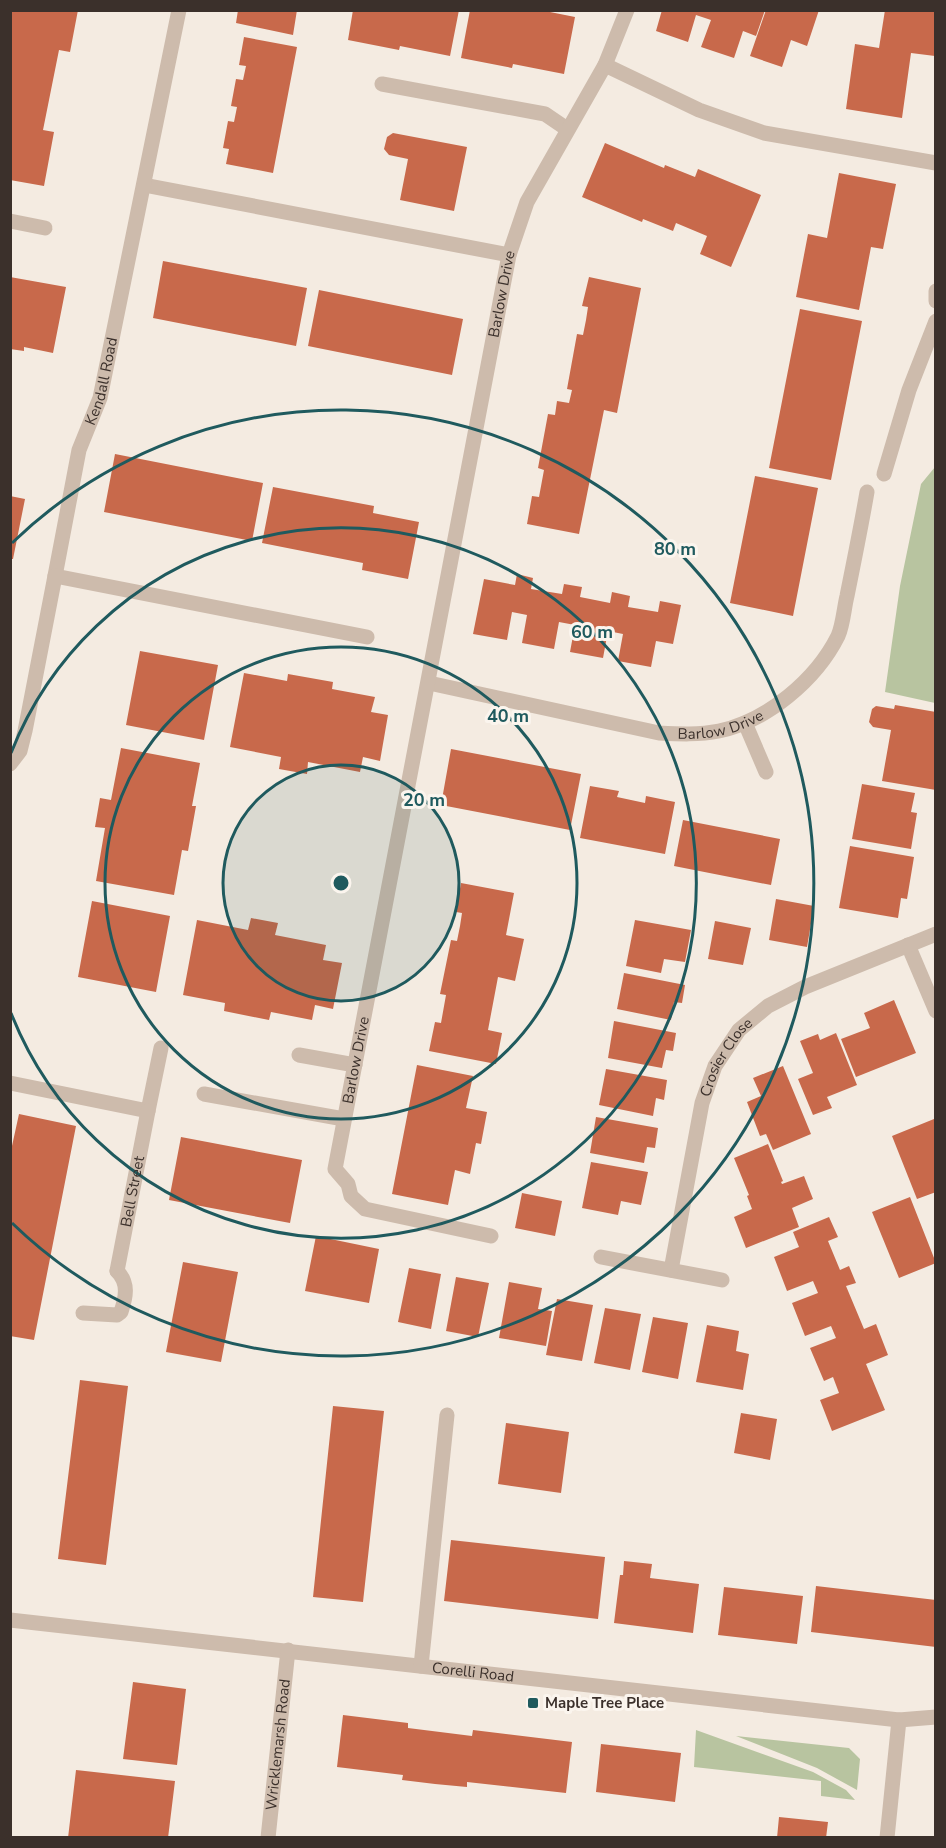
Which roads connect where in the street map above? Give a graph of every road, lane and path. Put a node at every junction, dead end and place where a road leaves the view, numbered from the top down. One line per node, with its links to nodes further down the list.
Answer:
1 (178, 10): 7 (street, Kendall Road)
2 (627, 10): 3 (street, Barlow Drive)
3 (605, 64): 5 (street, Barlow Drive); 6 (street)
4 (382, 84): 5 (street)
5 (567, 129): 10 (street, Barlow Drive)
6 (936, 163)
7 (144, 185): 10 (street); 16 (street, Kendall Road)
8 (10, 221): 9 (street)
9 (45, 228)
10 (509, 255): 18 (street, Barlow Drive)
11 (936, 291): 12 (street)
12 (936, 301)
13 (936, 321): 14 (street)
14 (884, 474)
15 (867, 492): 19 (street, Barlow Drive)
16 (55, 576): 17 (street); 20 (street, Kendall Road)
17 (367, 637)
18 (429, 683): 19 (street, Barlow Drive); 27 (street, Barlow Drive)
19 (745, 723): 21 (street)
20 (10, 764)
21 (766, 772)
22 (936, 934): 23 (street, Crosier Close)
23 (908, 945): 24 (street); 34 (street, Crosier Close)
24 (936, 1011)
25 (161, 1048): 30 (street, Bell Street)
26 (299, 1055): 27 (street)
27 (355, 1065): 31 (street, Barlow Drive)
28 (10, 1083): 30 (street)
29 (204, 1094): 31 (street, Barlow Drive)
30 (148, 1111): 36 (street, Bell Street)
31 (344, 1119): 32 (street, Barlow Drive)
32 (490, 1236)
33 (601, 1257): 34 (street)
34 (671, 1270): 35 (street)
35 (722, 1280)
36 (83, 1313)
37 (447, 1415): 40 (street)
38 (10, 1620): 39 (street, Corelli Road)
39 (288, 1650): 40 (street, Corelli Road); 43 (street, Wricklemarsh Road)
40 (421, 1666): 42 (street, Corelli Road)
41 (936, 1717): 42 (street, Corelli Road)
42 (899, 1720): 44 (street)
43 (268, 1838)
44 (886, 1838)

